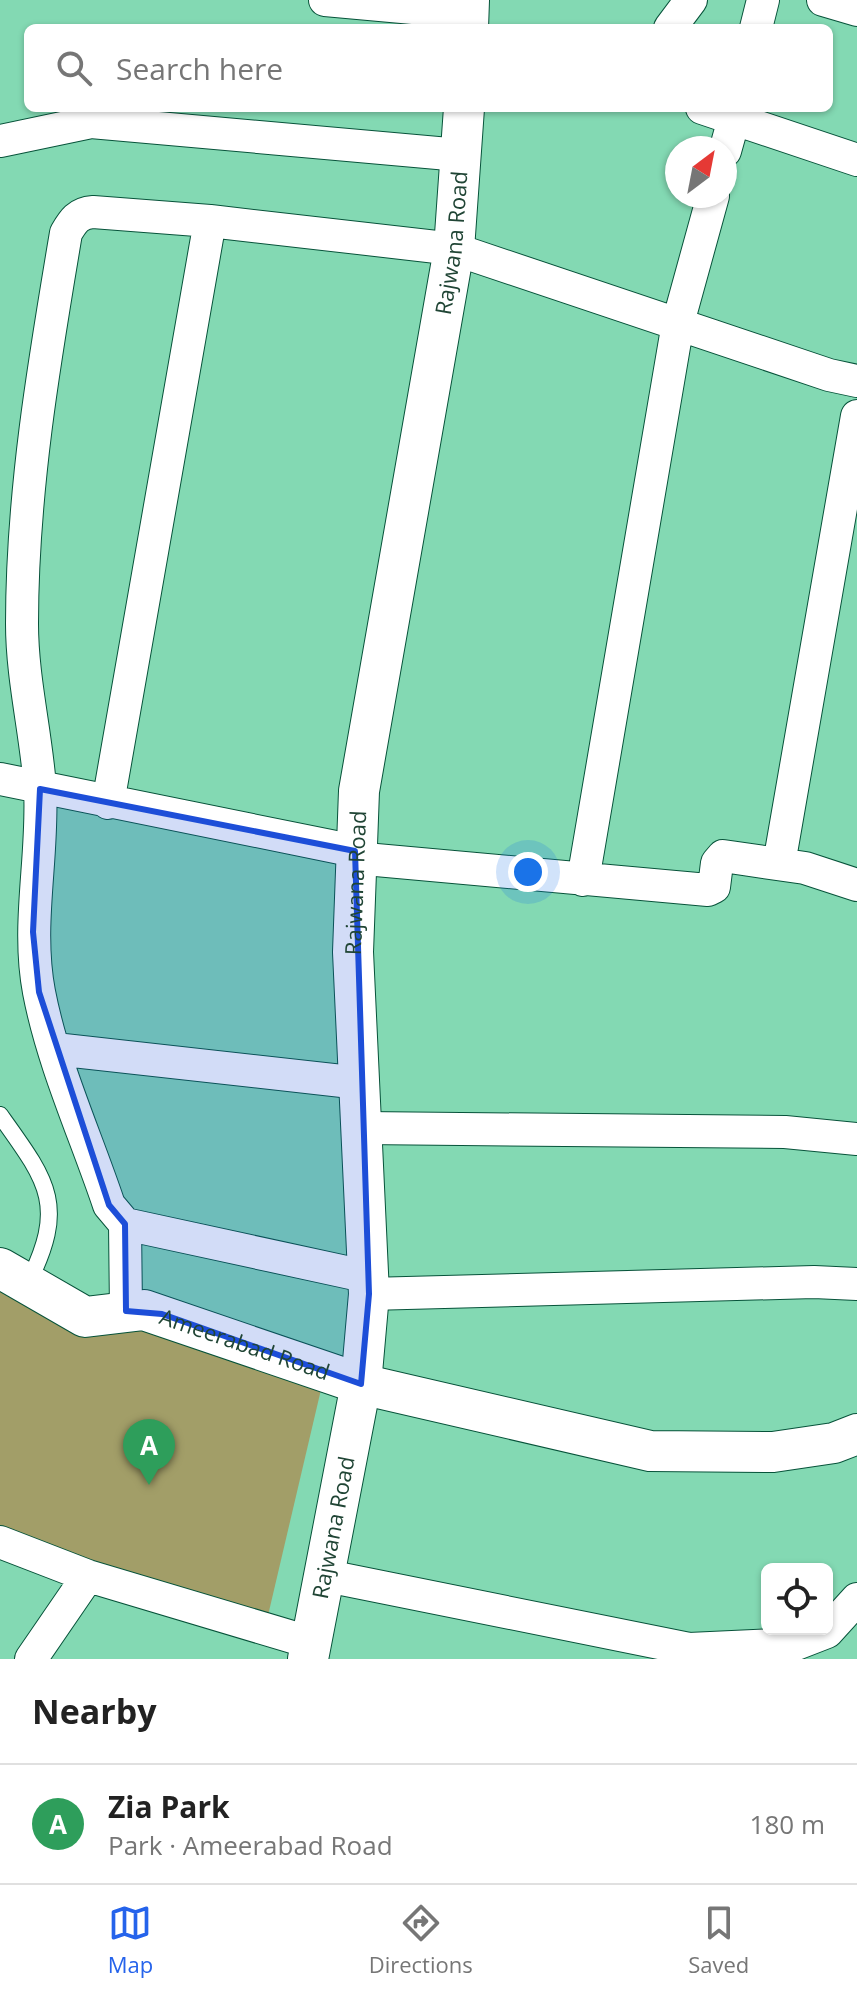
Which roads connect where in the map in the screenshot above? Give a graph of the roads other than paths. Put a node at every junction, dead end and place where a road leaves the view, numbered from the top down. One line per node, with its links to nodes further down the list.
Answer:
1 (325, 0): 6 (street)
2 (691, 0): 7 (street)
3 (763, 0): 8 (street)
4 (823, 0): 5 (street)
5 (857, 10)
6 (468, 14)
7 (673, 24)
8 (757, 24)
9 (464, 112): 13 (street, Rajwana Road)
10 (736, 112): 11 (street); 14 (street)
11 (729, 136)
12 (0, 141): 13 (street)
13 (460, 155): 17 (street, Rajwana Road)
14 (857, 160)
15 (710, 208): 18 (street)
16 (210, 221): 17 (street); 22 (street); 23 (street)
17 (454, 249): 18 (street); 24 (street, Rajwana Road)
18 (678, 323): 19 (street); 26 (street)
19 (857, 381)
20 (857, 416): 25 (street)
21 (0, 779): 22 (street)
22 (40, 789): 23 (street); 28 (street)
23 (108, 803): 24 (street)
24 (354, 854): 26 (street); 29 (street, Rajwana Road)
25 (779, 864): 26 (street); 27 (street)
26 (583, 880)
27 (857, 885)
28 (55, 1049): 29 (street); 33 (street)
29 (360, 1083): 31 (street, Rajwana Road)
30 (0, 1115): 34 (lane)
31 (363, 1128): 32 (street); 36 (street, Rajwana Road)
32 (857, 1139)
33 (125, 1224): 36 (street); 37 (street)
34 (14, 1276): 37 (street, Ameerabad Road)
35 (857, 1284): 36 (street)
36 (369, 1286): 38 (street, Rajwana Road)
37 (126, 1311): 38 (street, Ameerabad Road)
38 (361, 1384): 39 (street, Ameerabad Road); 41 (street, Rajwana Road)
39 (857, 1434)
40 (0, 1542): 42 (street)
41 (322, 1575): 43 (street); 44 (street, Rajwana Road)
42 (88, 1576): 44 (street); 45 (street)
43 (857, 1599)
44 (308, 1651)
45 (31, 1659)

